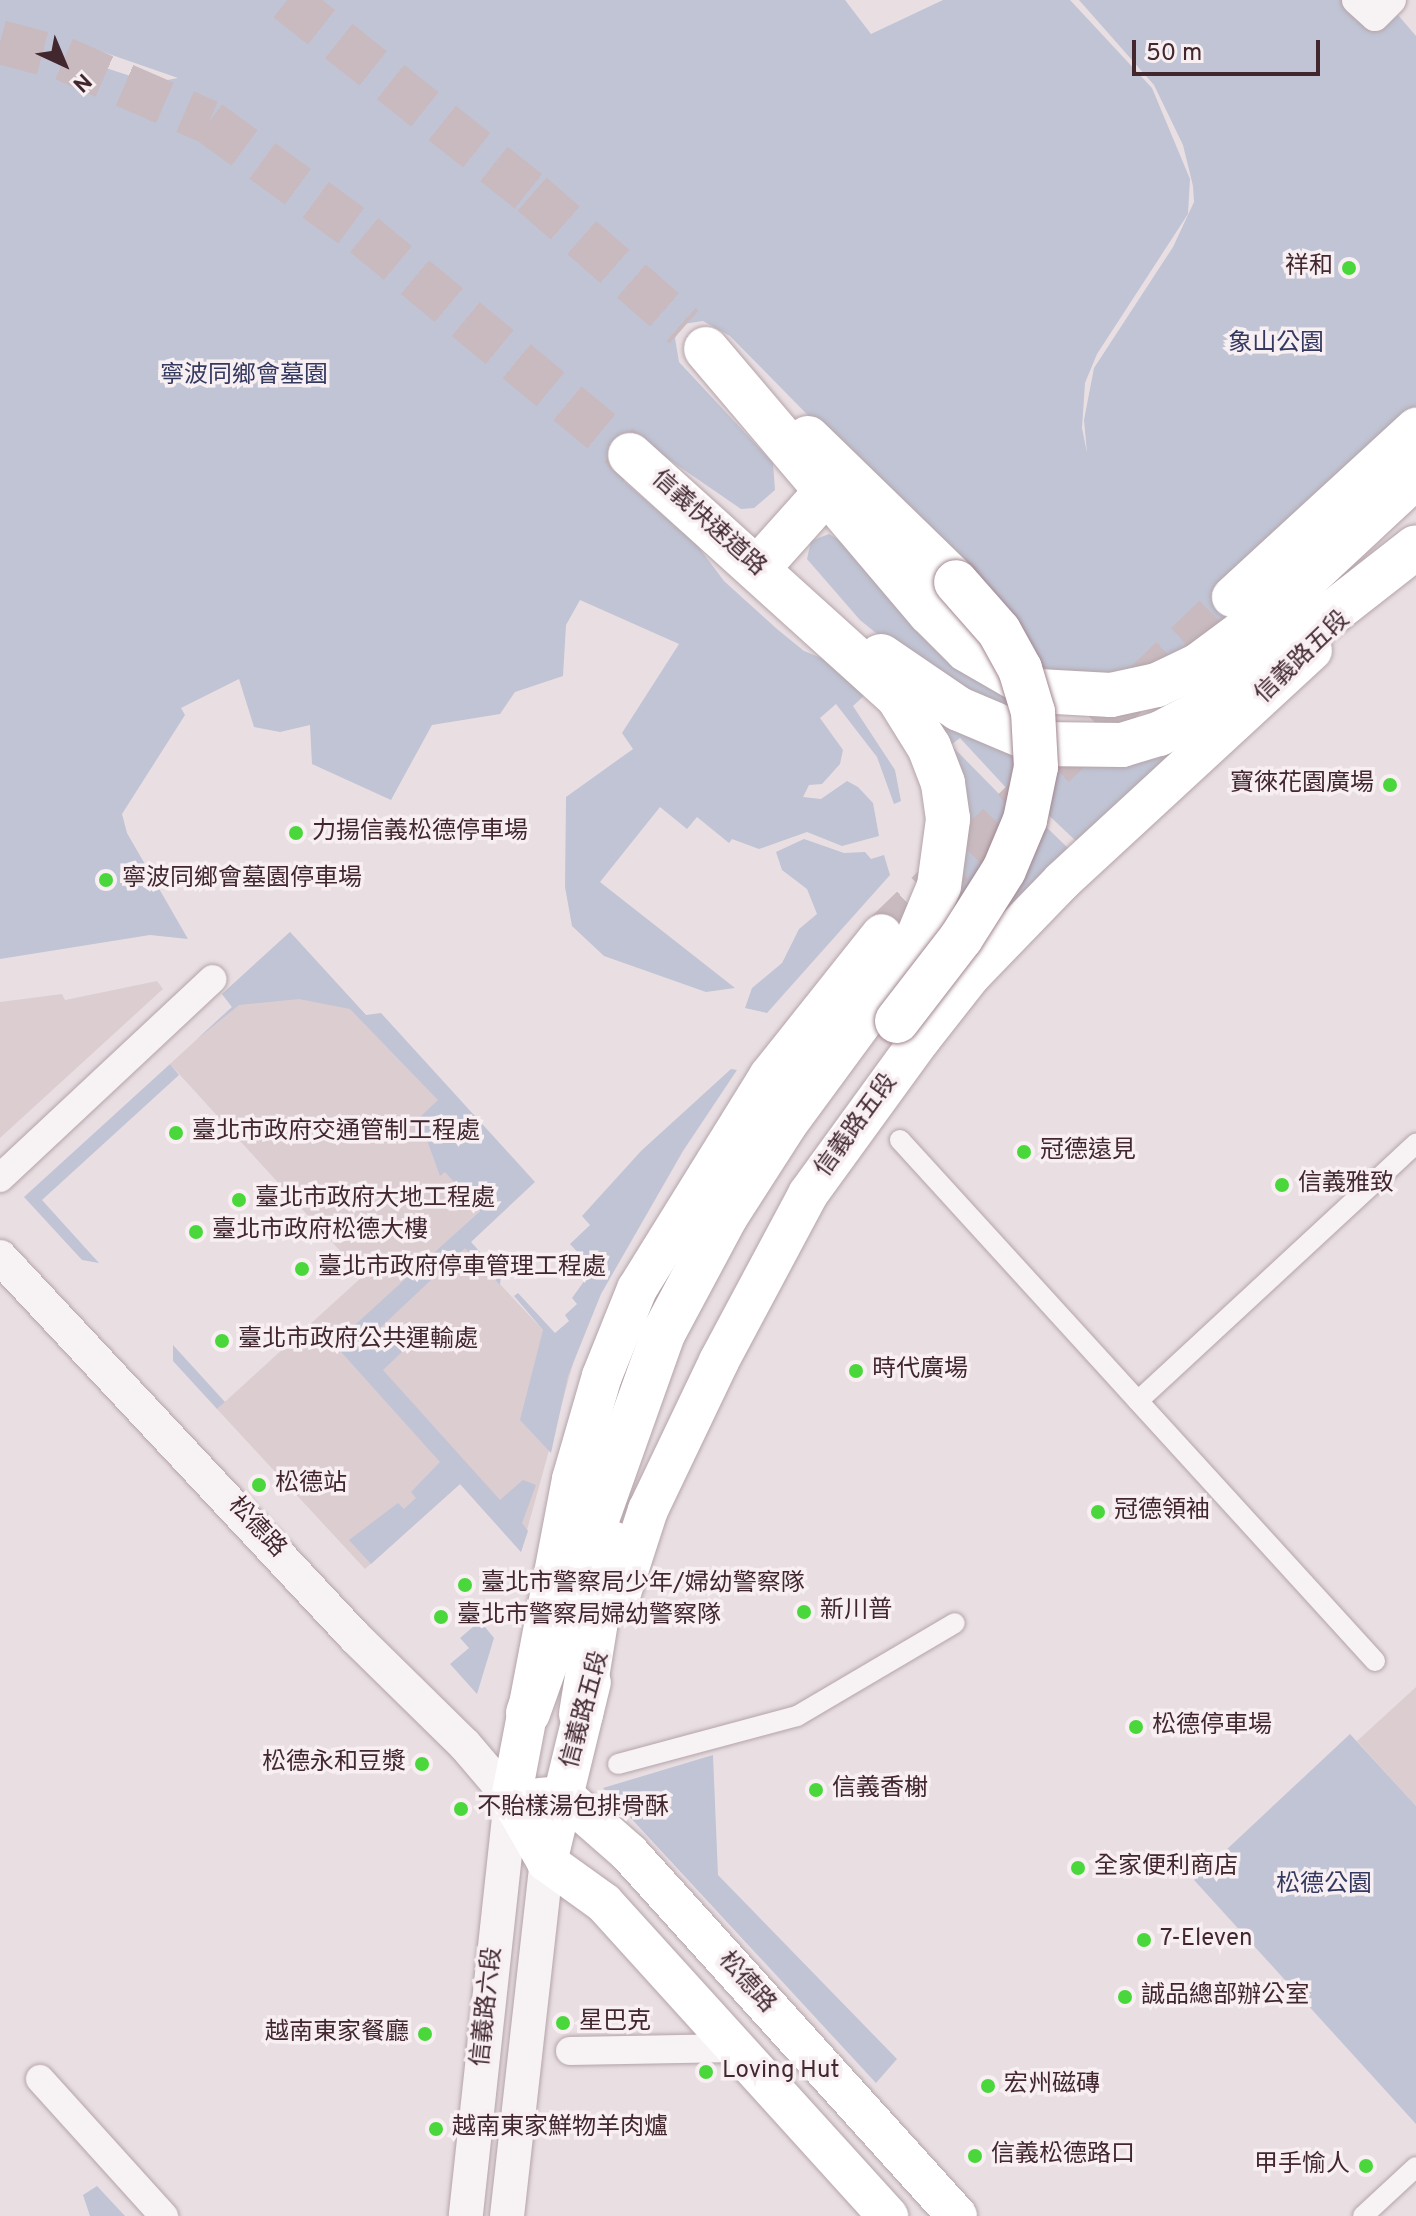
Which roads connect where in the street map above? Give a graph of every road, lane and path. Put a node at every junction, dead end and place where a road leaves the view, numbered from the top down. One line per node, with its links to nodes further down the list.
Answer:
1 (1356, 0): 2 (street)
2 (1390, 2)
3 (1416, 428): 9 (main road)
4 (630, 455): 8 (highway, 信義快速道路)
5 (1416, 476): 6 (highway)
6 (825, 493): 8 (highway); 20 (highway, bridge)
7 (1416, 548): 8 (highway); 20 (main road, 信義路五段)
8 (771, 580): 19 (highway)
9 (1232, 597)
10 (882, 934): 19 (main road)
11 (213, 979): 14 (street)
12 (900, 1140): 16 (street)
13 (1416, 1144): 16 (street)
14 (0, 1178)
15 (0, 1257): 23 (street, 松德路)
16 (1138, 1401): 18 (street)
17 (955, 1623): 21 (street)
18 (1375, 1661)
19 (528, 1713): 23 (main road)
20 (581, 1714): 22 (main road, 信義路五段)
21 (618, 1764)
22 (564, 1796): 23 (main road); 24 (main road, 信義路五段); 33 (main road, 松德路)
23 (511, 1799): 24 (main road, 松德路); 30 (street, 信義路六段)
24 (547, 1862): 25 (main road, 松德路); 31 (street, 信義路六段)
25 (736, 2048): 26 (street); 32 (main road, 松德路)
26 (570, 2051)
27 (40, 2079): 29 (street)
28 (1416, 2167): 34 (street)
29 (164, 2216)
30 (466, 2216)
31 (507, 2216)
32 (888, 2216)
33 (957, 2216)
34 (1363, 2216)

